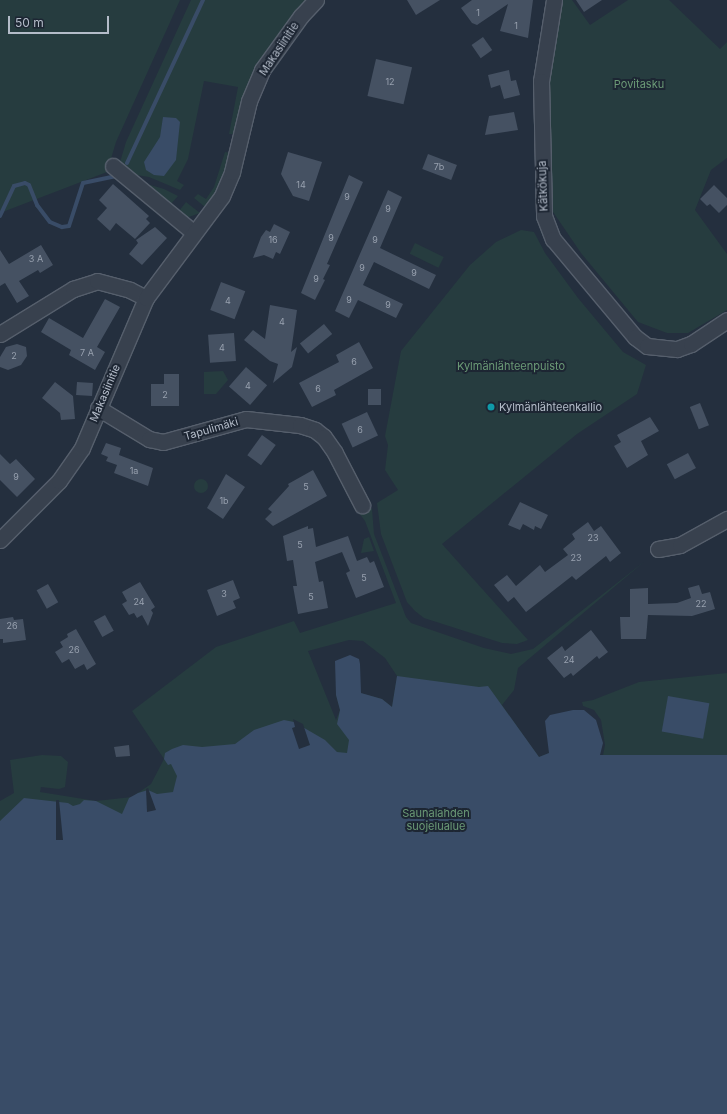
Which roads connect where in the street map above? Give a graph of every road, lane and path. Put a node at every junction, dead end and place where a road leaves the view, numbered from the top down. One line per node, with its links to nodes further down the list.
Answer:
1 (316, 0): 4 (street, Makasiinitie)
2 (554, 0): 6 (street, Kätkökuja)
3 (113, 166): 4 (street)
4 (194, 232): 5 (street, Makasiinitie)
5 (146, 298): 7 (street); 8 (street, Makasiinitie)
6 (727, 320)
7 (0, 334)
8 (98, 408): 9 (street, Tapulimäki); 11 (street, Makasiinitie)
9 (362, 505)
10 (727, 519): 12 (street)
11 (0, 540)
12 (658, 549)

